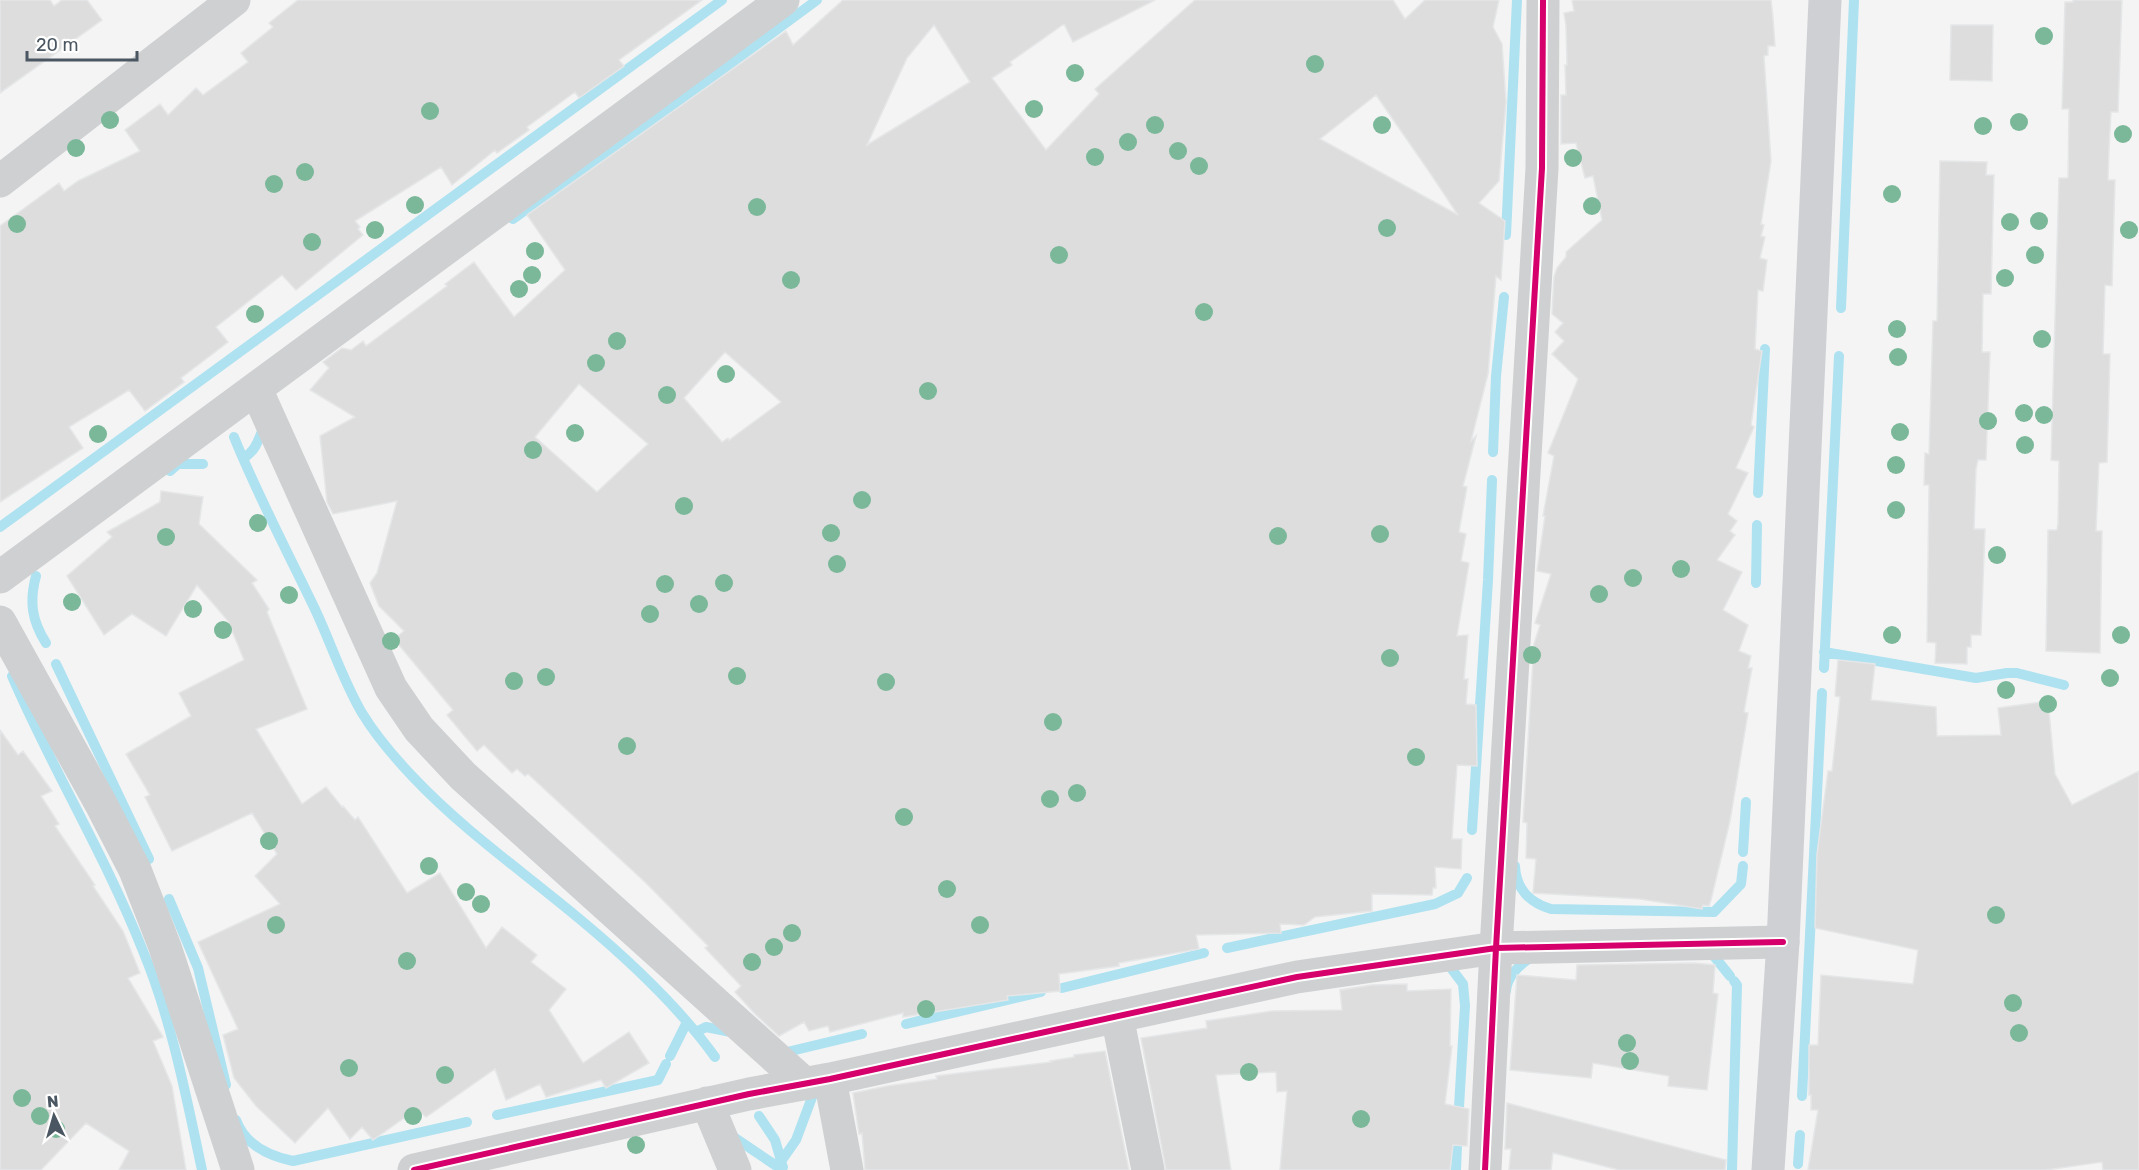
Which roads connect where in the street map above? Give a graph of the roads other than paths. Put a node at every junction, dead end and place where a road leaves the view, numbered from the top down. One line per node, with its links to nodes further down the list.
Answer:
1 (234, 0): 5 (street)
2 (783, 0): 6 (street)
3 (1543, 0): 10 (street)
4 (1826, 0): 9 (street)
5 (0, 181)
6 (256, 389): 7 (street); 12 (street)
7 (0, 577)
8 (0, 622): 15 (street)
9 (1783, 942): 10 (street); 21 (street)
10 (1496, 948): 11 (street); 20 (street)
11 (1117, 1016): 12 (street); 19 (street)
12 (817, 1082): 13 (street); 18 (street)
13 (707, 1103): 14 (street); 17 (street)
14 (479, 1163): 16 (street)
15 (238, 1170)
16 (414, 1170)
17 (735, 1170)
18 (847, 1170)
19 (1148, 1170)
20 (1485, 1170)
21 (1768, 1170)

